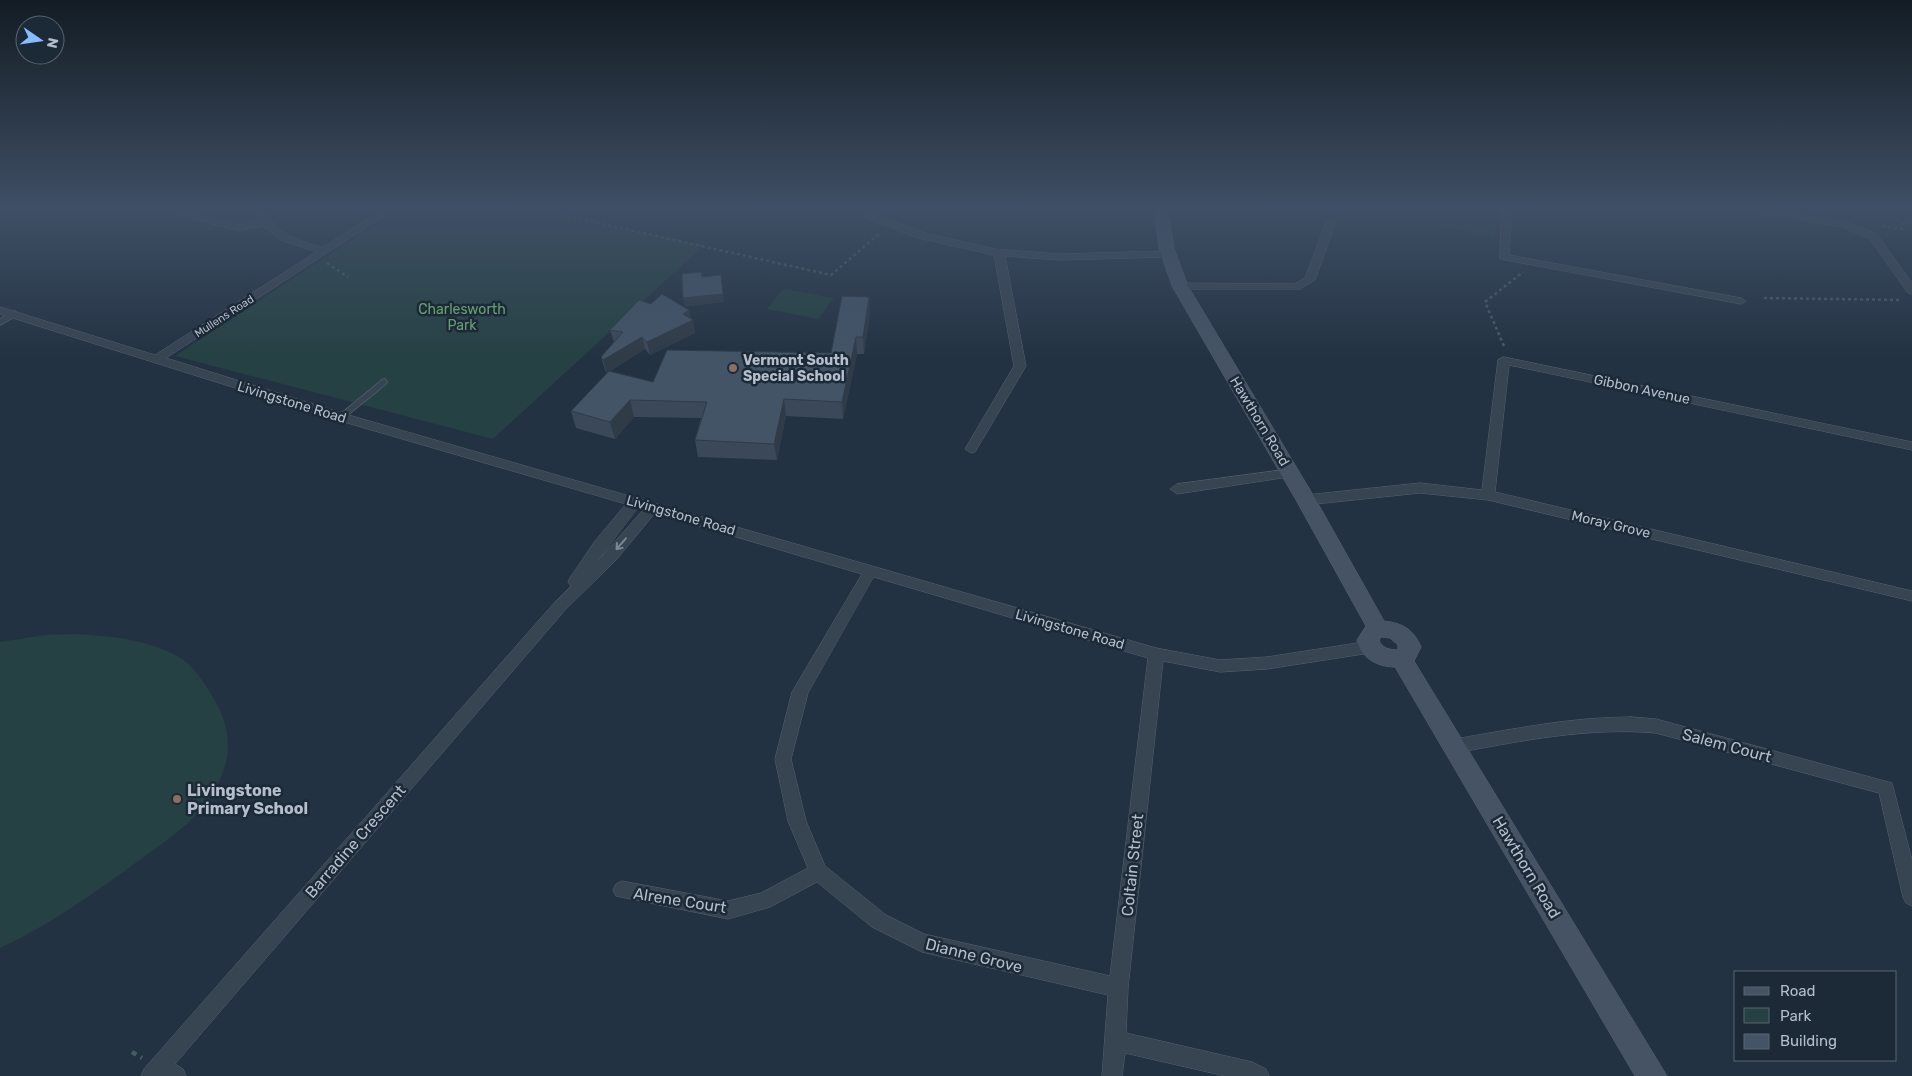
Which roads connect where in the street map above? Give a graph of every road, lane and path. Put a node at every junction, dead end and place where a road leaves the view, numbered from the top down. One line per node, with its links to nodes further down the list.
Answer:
1 (314, 258): 21 (street, Mullens Road)
2 (757, 258): 3 (path)
3 (851, 258)
4 (1000, 258): 25 (street)
5 (1168, 258): 12 (main road, Hawthorn Road)
6 (1318, 258): 12 (street)
7 (1511, 258): 16 (street)
8 (1889, 258): 13 (street)
9 (326, 263): 11 (path)
10 (1527, 268): 20 (path)
11 (348, 276)
12 (1180, 286): 26 (main road, Hawthorn Road)
13 (1912, 291)
14 (1764, 298): 15 (path)
15 (1901, 300)
16 (1741, 301)
17 (0, 310): 18 (street, Livingstone Road)
18 (14, 314): 19 (lane); 21 (street, Livingstone Road)
19 (0, 322)
20 (1504, 346)
21 (157, 360): 23 (street, Livingstone Road)
22 (384, 382): 23 (lane)
23 (340, 417): 30 (street, Livingstone Road)
24 (1912, 446): 28 (street, Gibbon Avenue)
25 (971, 449)
26 (1290, 473): 27 (street); 29 (main road, Hawthorn Road)
27 (1177, 489)
28 (1488, 495): 29 (street, Moray Grove); 33 (street, Moray Grove)
29 (1306, 500): 35 (main road, Hawthorn Road)
30 (635, 502): 31 (street, Livingstone Road); 34 (street, Barradine Crescent)
31 (653, 507): 32 (street, Livingstone Road); 34 (street, Barradine Crescent, one-way to 34)
32 (871, 571): 36 (street, Livingstone Road); 38 (street, Dianne Grove)
33 (1912, 596)
34 (560, 606): 43 (street, Barradine Crescent)
35 (1374, 638): 36 (street, Livingstone Road); 37 (main road, Hawthorn Road)
36 (1156, 654): 41 (street, Coltain Street)
37 (1455, 746): 40 (street, Salem Court); 46 (main road, Hawthorn Road)
38 (818, 872): 39 (street, Alrene Court); 41 (street, Dianne Grove)
39 (622, 890)
40 (1912, 896)
41 (1118, 988): 42 (street, Coltain Street)
42 (1116, 1041): 44 (street, Coltain Street); 45 (street)
43 (162, 1073)
44 (1112, 1076)
45 (1259, 1076)
46 (1652, 1076)

